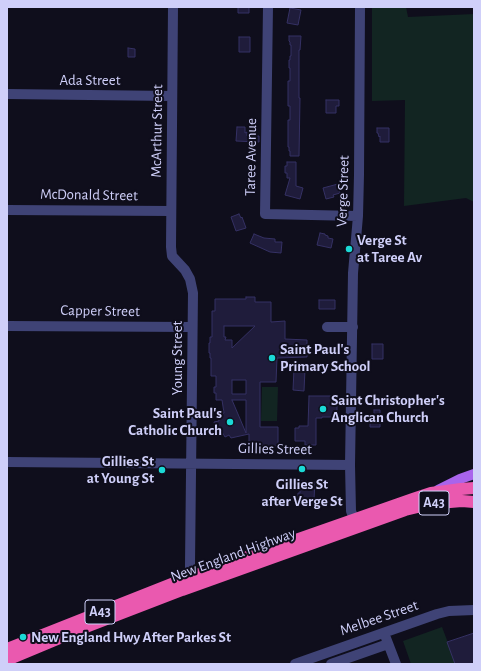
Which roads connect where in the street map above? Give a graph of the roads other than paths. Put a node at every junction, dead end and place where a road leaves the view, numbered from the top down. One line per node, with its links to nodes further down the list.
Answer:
1 (173, 7): 5 (street, McArthur Street)
2 (268, 7): 8 (street, Taree Avenue)
3 (360, 7): 8 (street, Verge Street)
4 (7, 94): 5 (street, Ada Street)
5 (172, 96): 7 (street, McArthur Street)
6 (7, 210): 7 (street, McDonald Street)
7 (171, 211): 9 (street, McArthur Street)
8 (358, 216): 13 (street, Verge Street)
9 (172, 256): 11 (street, Young Street)
10 (7, 326): 11 (street, Capper Street)
11 (192, 327): 15 (street, Young Street)
12 (327, 327): 13 (street)
13 (353, 327): 16 (street, Verge Street)
14 (7, 462): 15 (street, Gillies Street)
15 (192, 463): 16 (street, Gillies Street); 22 (street, Young Street)
16 (350, 465): 21 (street, Verge Street)
17 (474, 474): 19 (main road)
18 (474, 488): 19 (highway, New England Highway / A43)
19 (431, 493): 21 (highway, New England Highway / A43)
20 (474, 502): 22 (highway, New England Highway / A43)
21 (354, 519): 22 (highway, New England Highway / A43)
22 (194, 581): 26 (highway, New England Highway / A43); 27 (highway, New England Highway / A43)
23 (474, 610): 24 (street, Melbee Street)
24 (384, 632): 25 (street); 28 (street, Melbee Street)
25 (388, 644): 29 (street, Melbee Street); 30 (street)
26 (7, 649)
27 (7, 660)
28 (295, 664)
29 (331, 664)
30 (396, 664)

